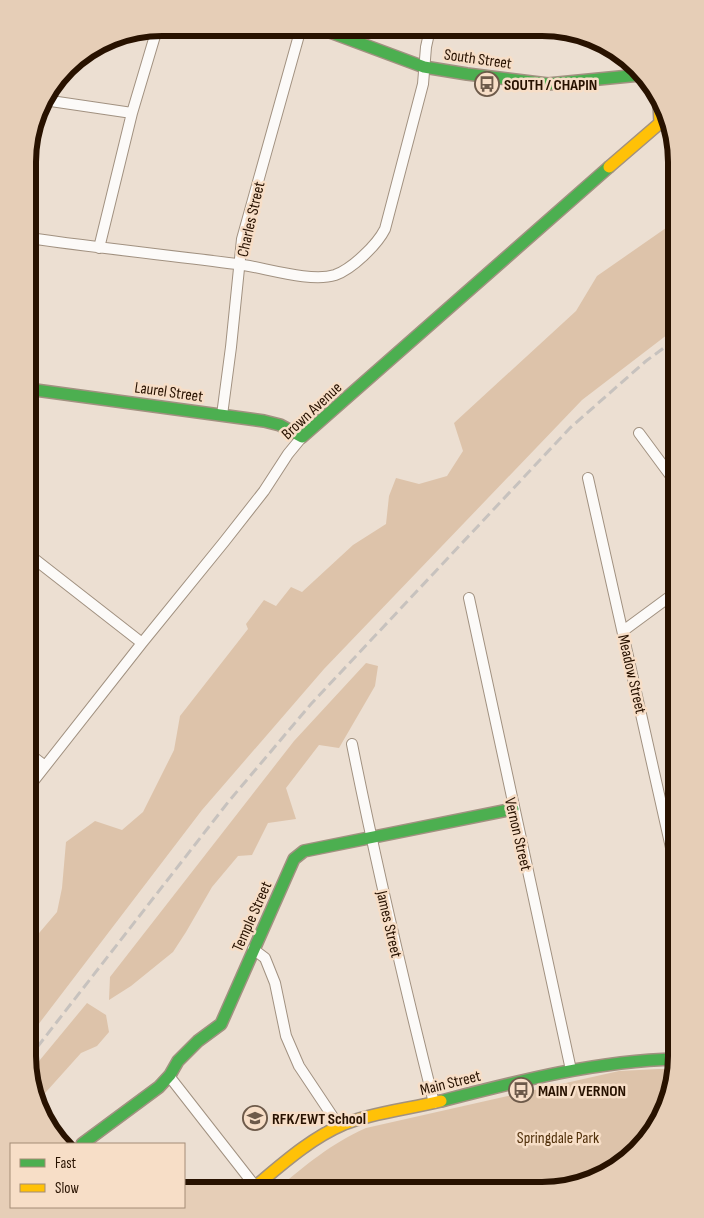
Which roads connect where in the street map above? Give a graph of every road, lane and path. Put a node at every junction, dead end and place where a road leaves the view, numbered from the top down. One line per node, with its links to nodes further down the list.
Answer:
1 (428, 36): 5 (street)
2 (155, 37): 8 (street)
3 (299, 37): 12 (street, Charles Street)
4 (342, 37): 5 (street, South Street)
5 (424, 67): 6 (street, South Street); 12 (street)
6 (633, 76)
7 (52, 101): 8 (street)
8 (132, 114): 11 (street)
9 (660, 119): 16 (street, Brown Avenue)
10 (36, 239): 11 (street)
11 (99, 248): 12 (street)
12 (239, 264): 14 (street, Charles Street)
13 (36, 390): 14 (street, Laurel Street)
14 (222, 415): 16 (street, Laurel Street)
15 (639, 434): 17 (street)
16 (302, 437): 23 (street, Brown Avenue)
17 (668, 472)
18 (588, 478): 22 (street, Meadow Street)
19 (36, 560): 23 (street)
20 (469, 598): 28 (street, Vernon Street)
21 (668, 598): 22 (street)
22 (623, 631): 29 (street, Meadow Street)
23 (142, 643): 26 (street, Brown Avenue)
24 (352, 744): 30 (street, James Street)
25 (36, 759): 26 (street)
26 (45, 766): 27 (street, Brown Avenue)
27 (36, 778)
28 (513, 809): 30 (street, Temple Street); 33 (street, Vernon Street)
29 (667, 831)
30 (371, 838): 31 (street, Temple Street); 35 (street, James Street)
31 (253, 949): 34 (street, Temple Street); 36 (street)
32 (667, 1059): 33 (street, Main Street)
33 (571, 1070): 35 (street, Main Street)
34 (169, 1076): 37 (street, Temple Street); 38 (street)
35 (434, 1103): 36 (street, Main Street)
36 (340, 1126): 39 (street, Main Street)
37 (83, 1143)
38 (248, 1182)
39 (260, 1182)

